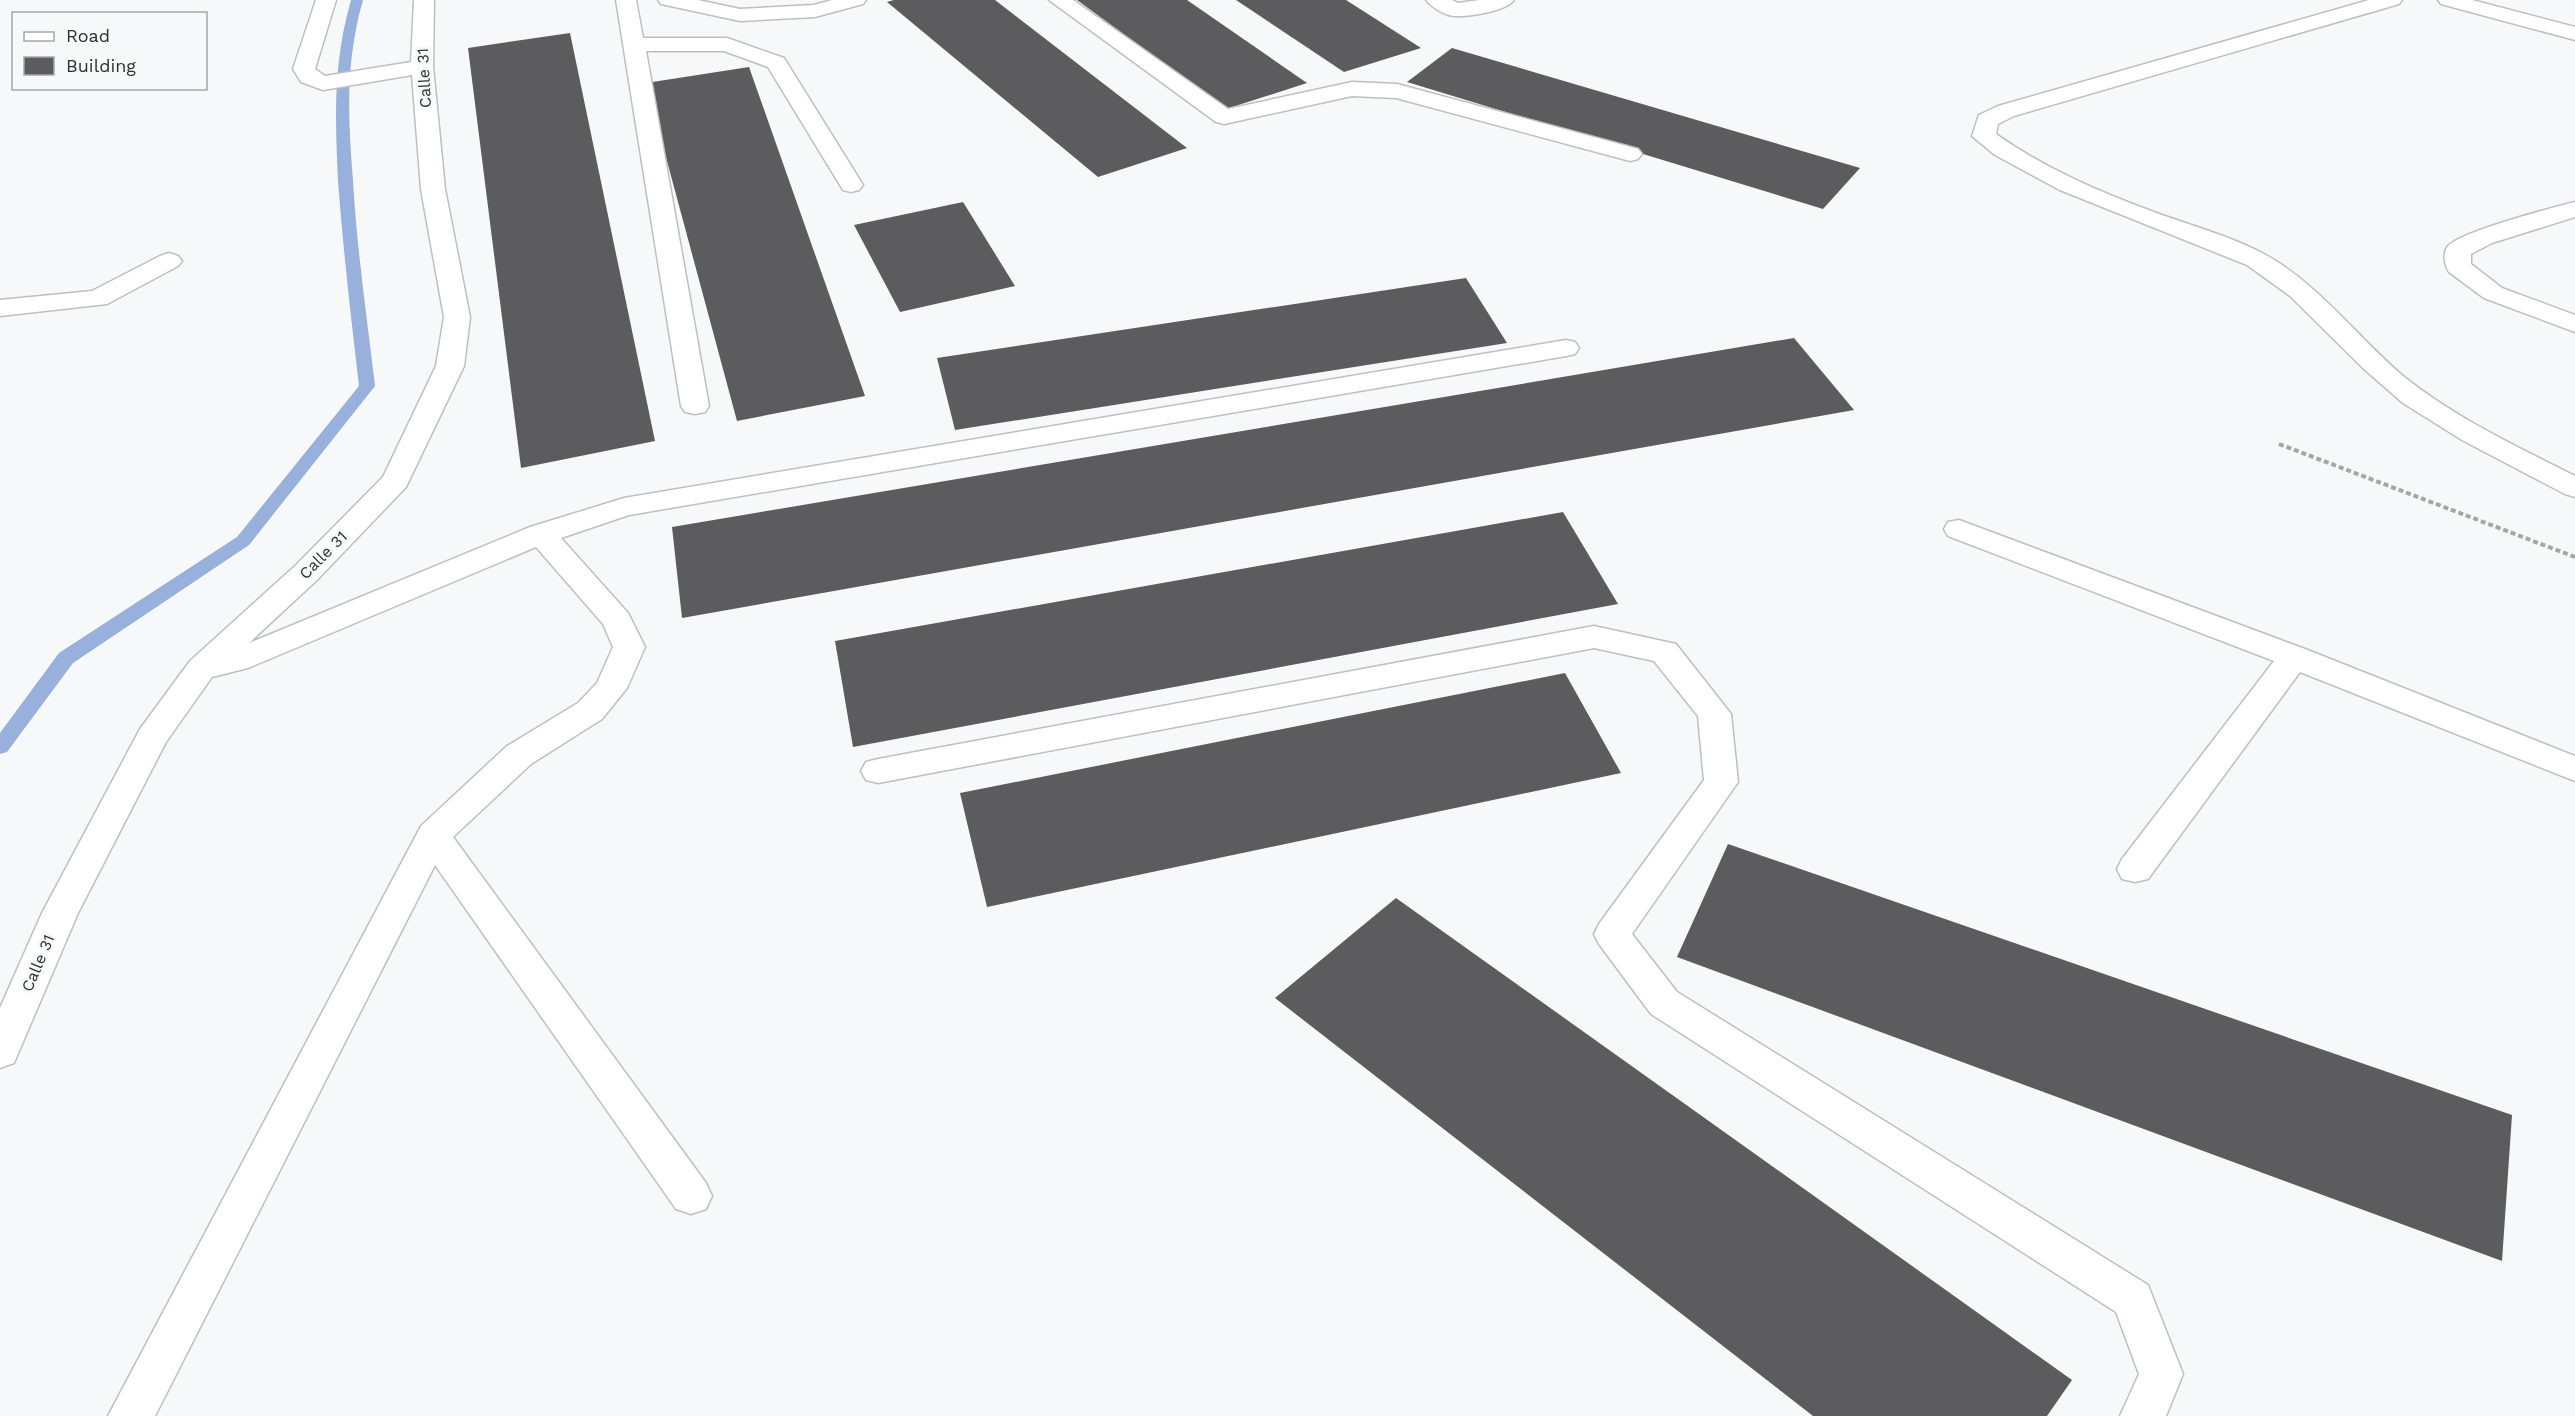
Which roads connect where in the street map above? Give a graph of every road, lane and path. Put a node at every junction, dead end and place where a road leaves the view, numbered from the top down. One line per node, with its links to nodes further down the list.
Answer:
1 (326, 0): 13 (street)
2 (424, 0): 13 (street, Calle 31)
3 (626, 0): 12 (street)
4 (668, 0): 5 (street)
5 (856, 0)
6 (1059, 0): 14 (street)
7 (1436, 0): 8 (street)
8 (1504, 0)
9 (2392, 0): 23 (street)
10 (2448, 0): 11 (street)
11 (2575, 34)
12 (633, 45): 15 (street); 21 (street)
13 (422, 67): 28 (street, Calle 31)
14 (1630, 154)
15 (851, 185)
16 (2575, 209): 19 (street)
17 (169, 261): 18 (street)
18 (0, 308)
19 (2575, 324)
20 (1566, 348): 25 (street)
21 (695, 406)
22 (2279, 444): 26 (path)
23 (2575, 488)
24 (1959, 529): 27 (street)
25 (541, 534): 28 (street); 31 (street)
26 (2575, 557)
27 (2294, 657): 29 (street); 32 (street)
28 (201, 669): 33 (street, Calle 31)
29 (2575, 769)
30 (878, 771): 36 (street)
31 (433, 835): 34 (street); 35 (street)
32 (2135, 869)
33 (0, 1052)
34 (691, 1196)
35 (131, 1416)
36 (2143, 1416)

